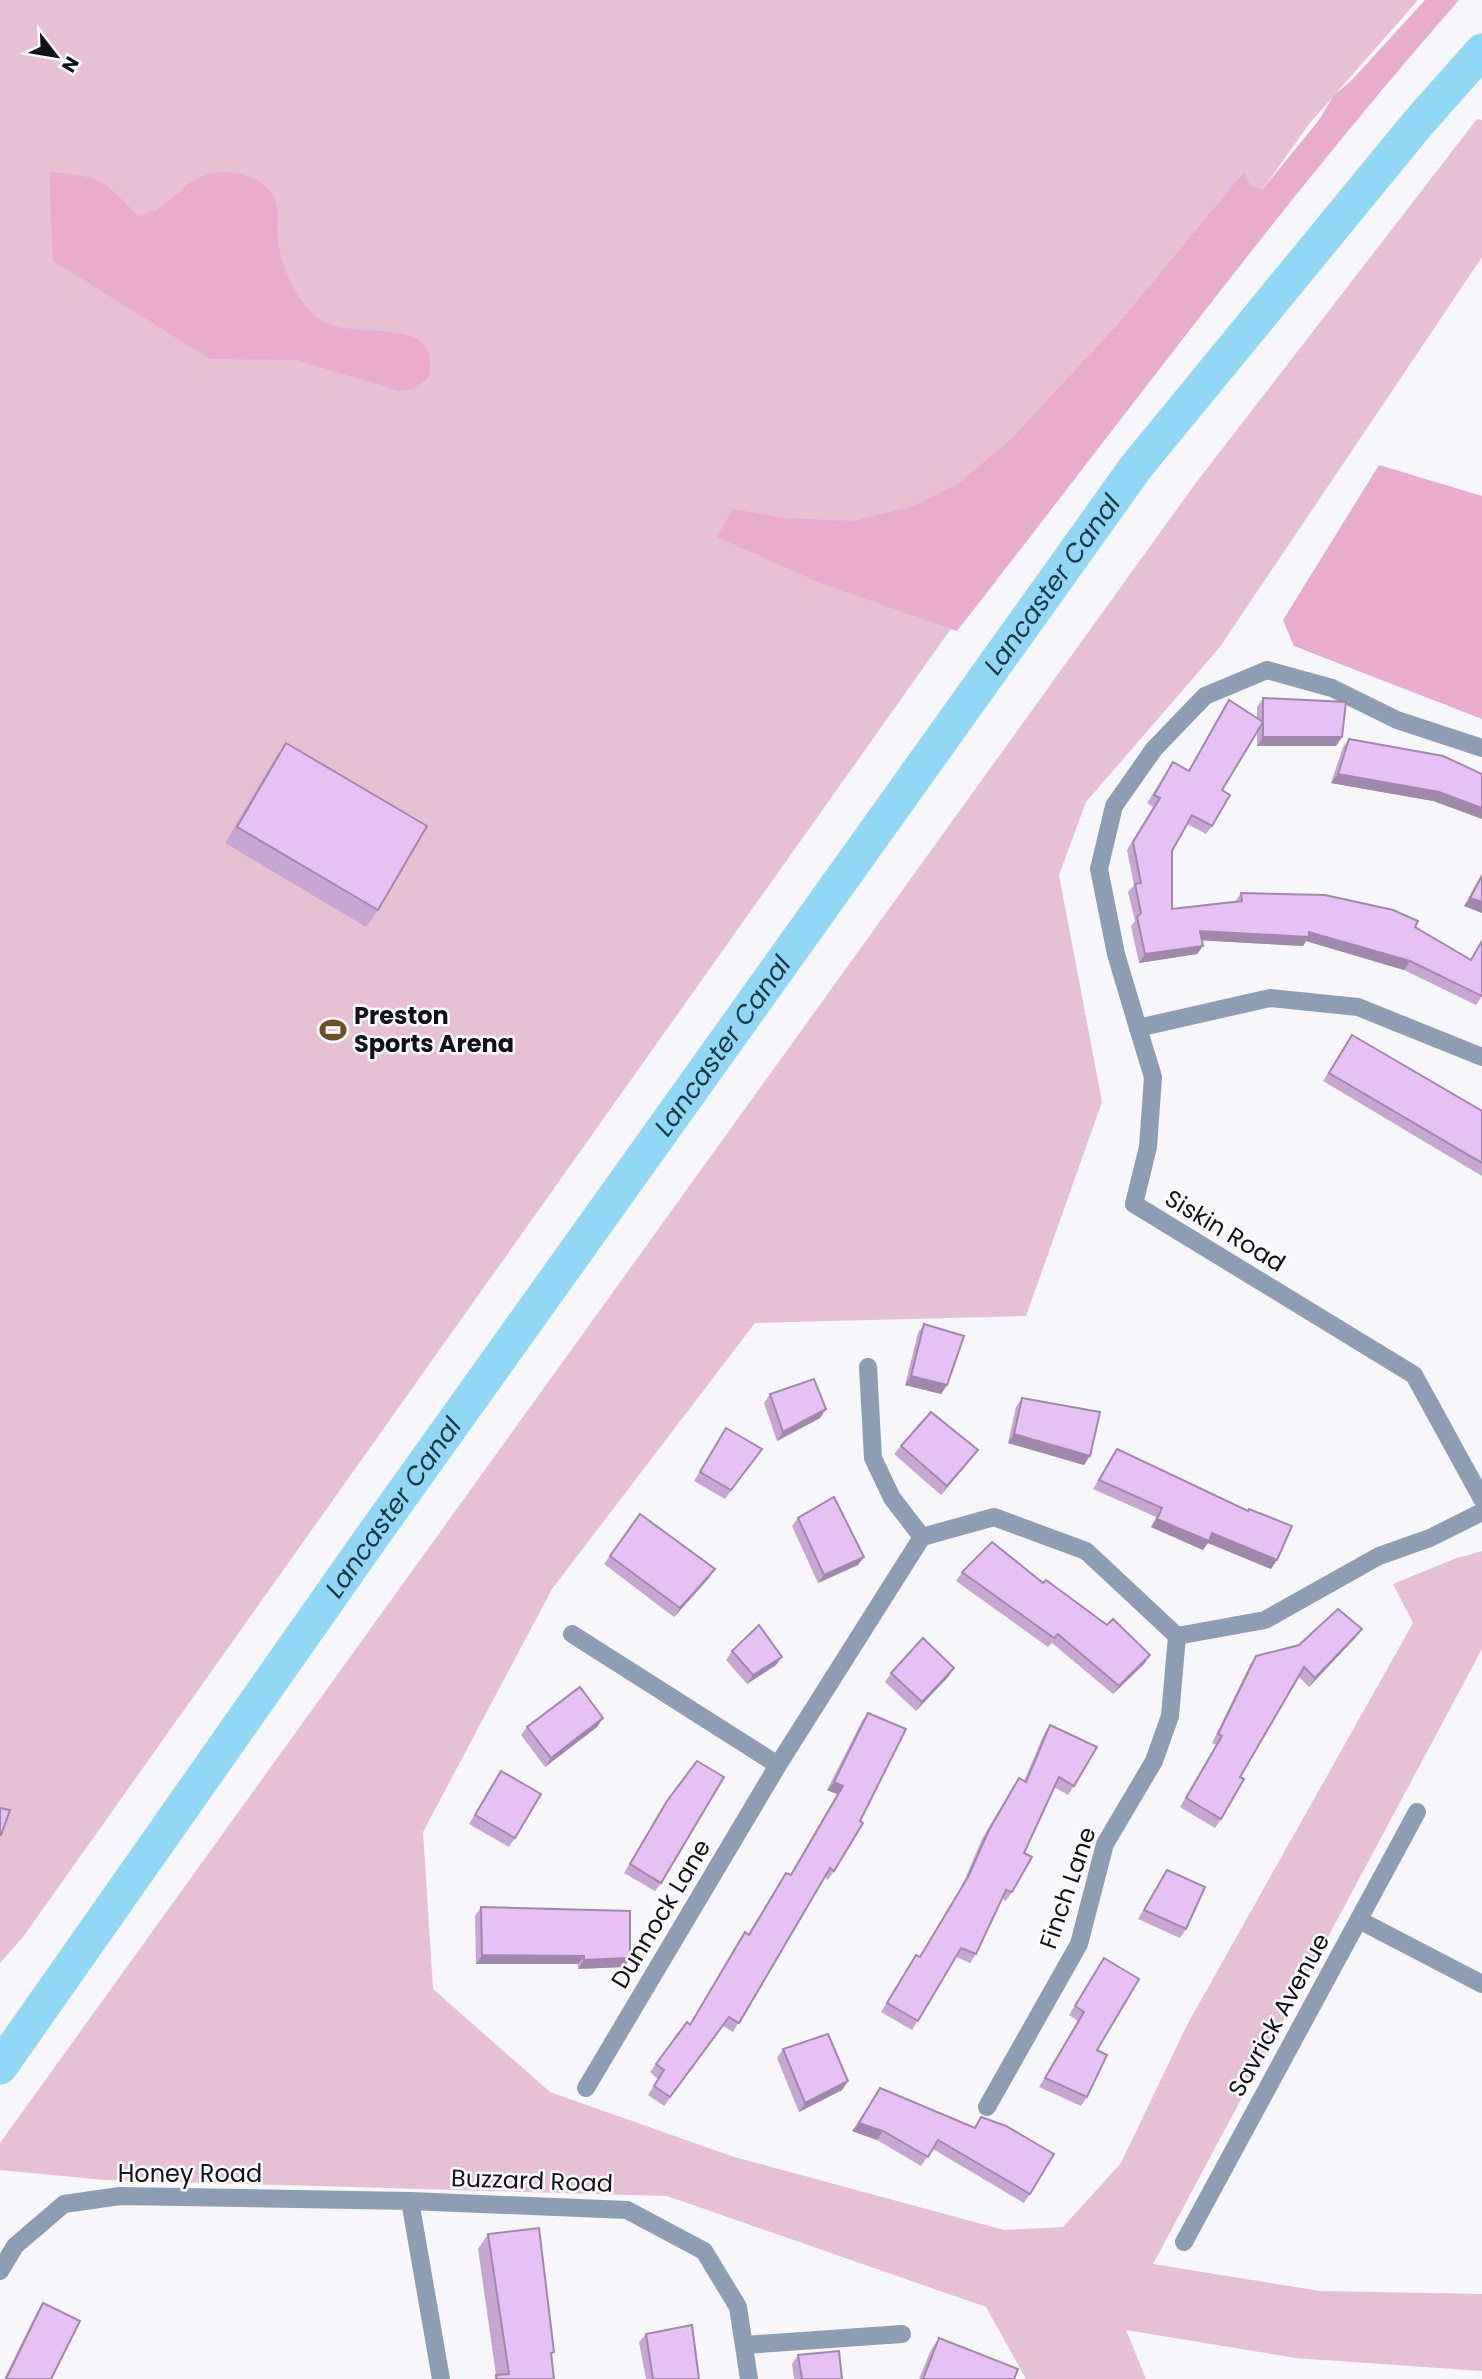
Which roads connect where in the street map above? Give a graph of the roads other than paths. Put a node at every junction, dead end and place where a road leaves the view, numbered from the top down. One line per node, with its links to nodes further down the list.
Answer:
1 (1482, 748): 2 (street)
2 (1138, 1028): 3 (street); 5 (street, Siskin Road)
3 (1480, 1051)
4 (868, 1367): 7 (street)
5 (1482, 1499)
6 (1482, 1512): 9 (street)
7 (922, 1537): 9 (street); 10 (street, Dunnock Lane)
8 (572, 1634): 10 (street)
9 (1177, 1636): 15 (street, Finch Lane)
10 (778, 1765): 14 (street, Dunnock Lane)
11 (1417, 1812): 12 (street, Savrick Avenue)
12 (1359, 1920): 13 (street); 17 (street, Savrick Avenue)
13 (1482, 1984)
14 (586, 2088)
15 (987, 2107)
16 (410, 2201): 18 (street, Honey Road); 20 (street, Buzzard Road); 21 (street)
17 (1184, 2242)
18 (0, 2271)
19 (902, 2333): 20 (street)
20 (744, 2345): 22 (street, Buzzard Road)
21 (441, 2379)
22 (749, 2379)

